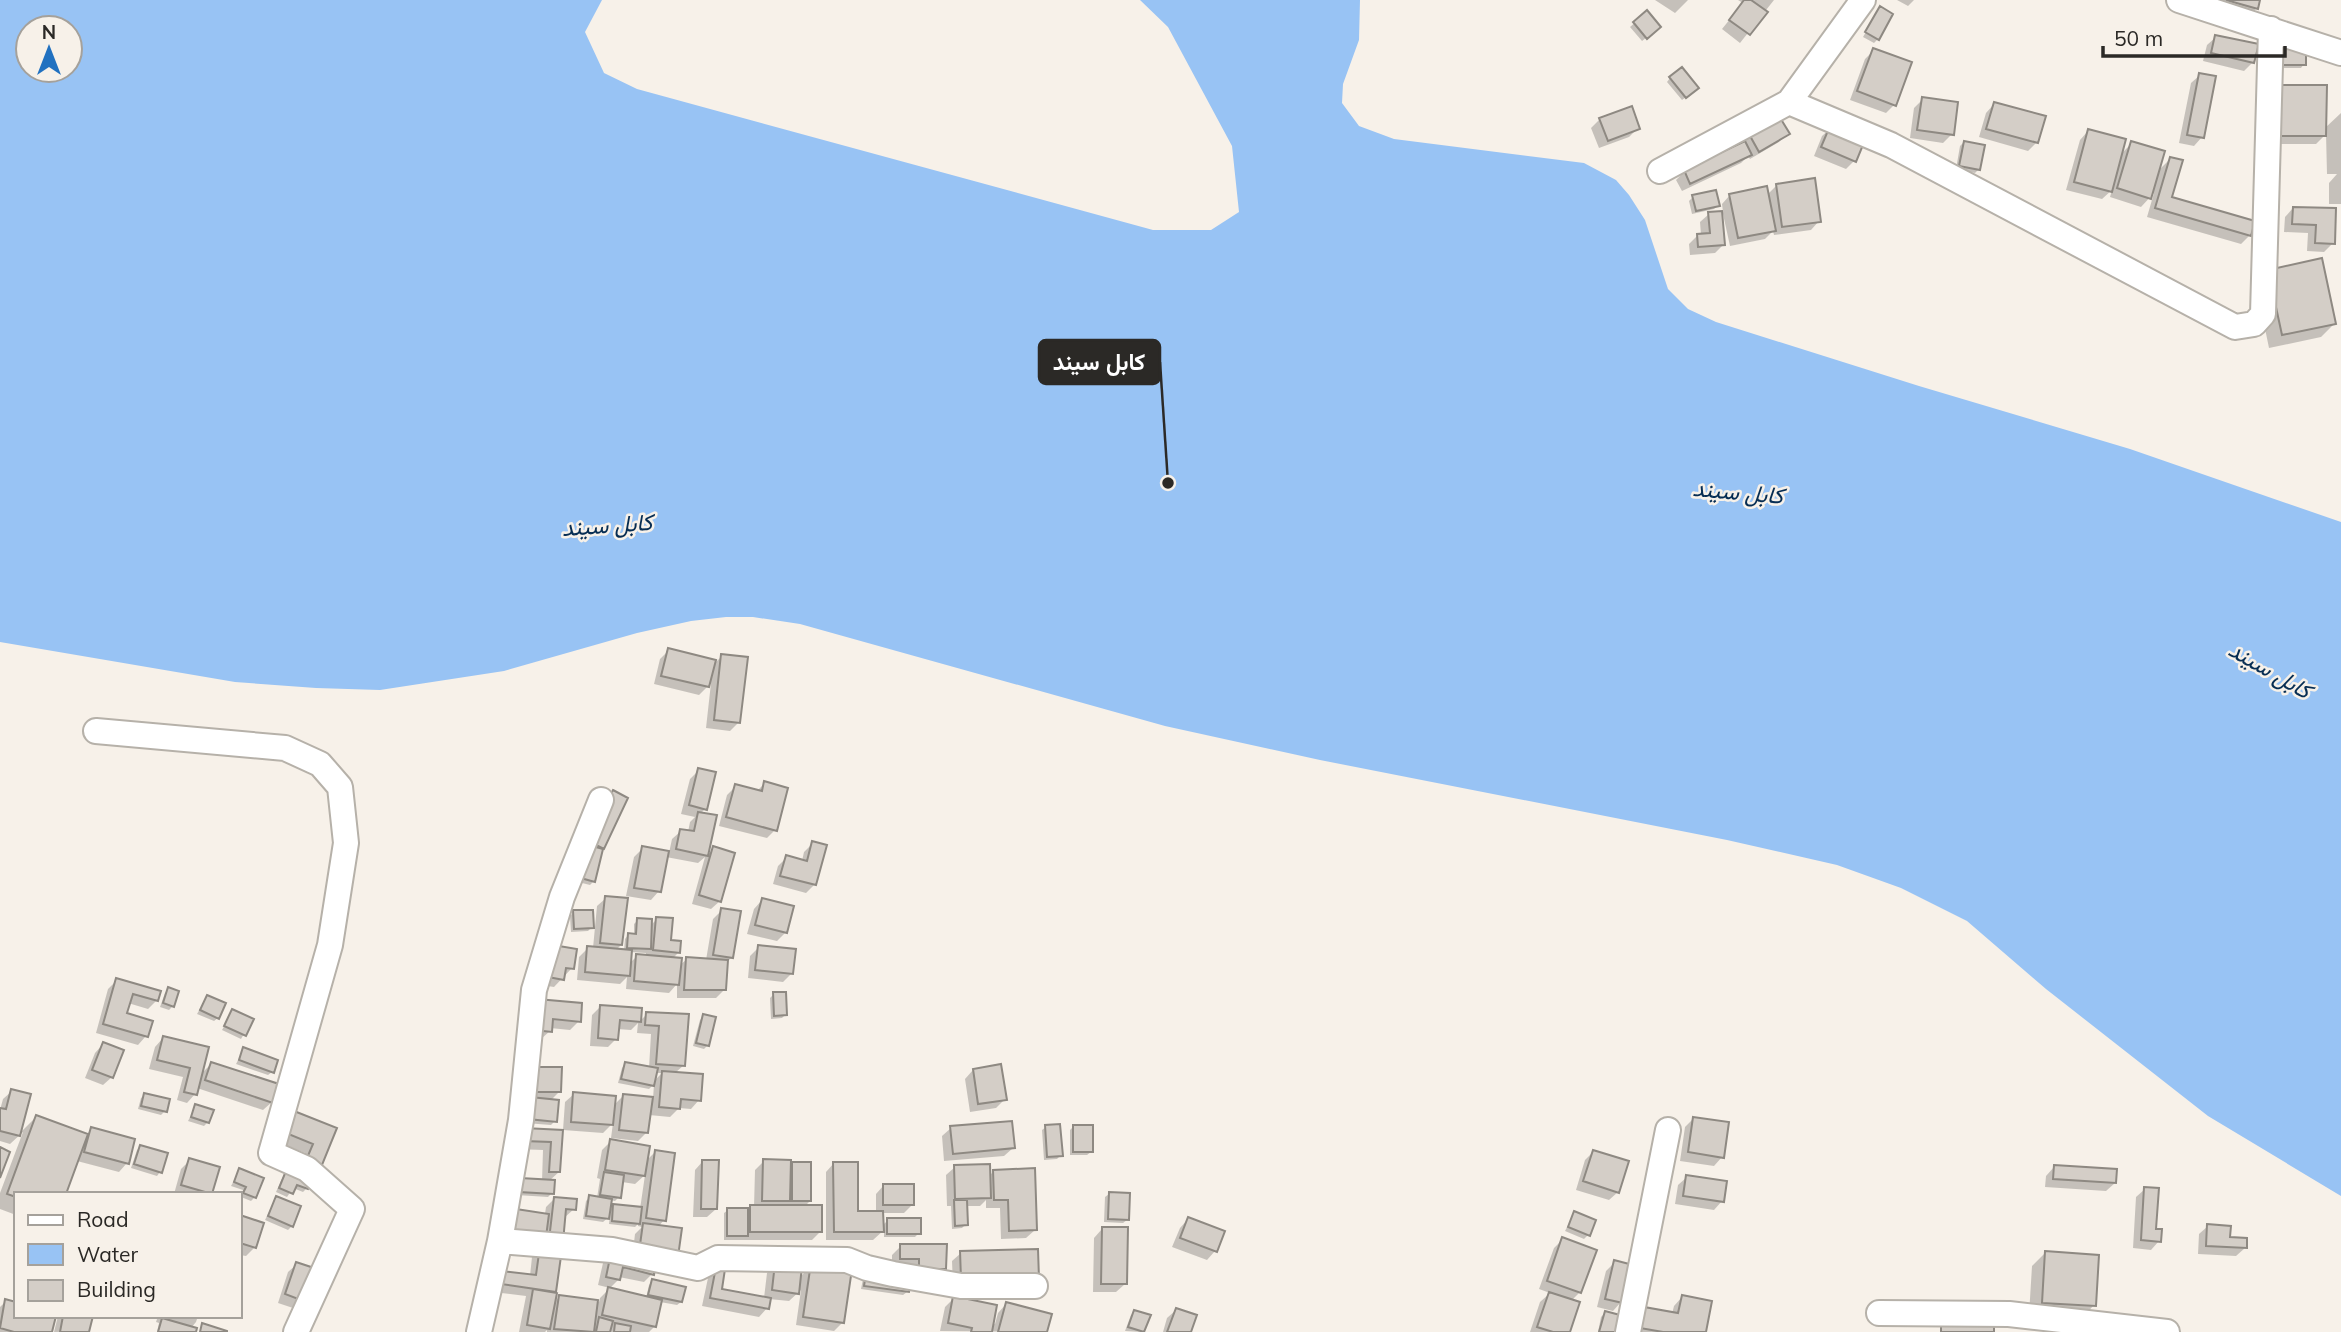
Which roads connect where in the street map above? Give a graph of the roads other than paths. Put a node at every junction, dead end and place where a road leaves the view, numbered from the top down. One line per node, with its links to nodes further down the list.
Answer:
1 (1863, 0): 5 (street)
2 (2179, 0): 3 (street)
3 (2271, 29): 4 (street); 5 (street)
4 (2341, 53)
5 (1789, 102): 6 (street)
6 (1660, 171)
7 (96, 731): 14 (street)
8 (601, 800): 10 (street)
9 (1668, 1130): 16 (street)
10 (500, 1241): 11 (street); 15 (street)
11 (1035, 1286)
12 (1879, 1313): 13 (street)
13 (2009, 1323): 17 (street)
14 (296, 1332)
15 (479, 1332)
16 (1628, 1332)
17 (2167, 1332)

